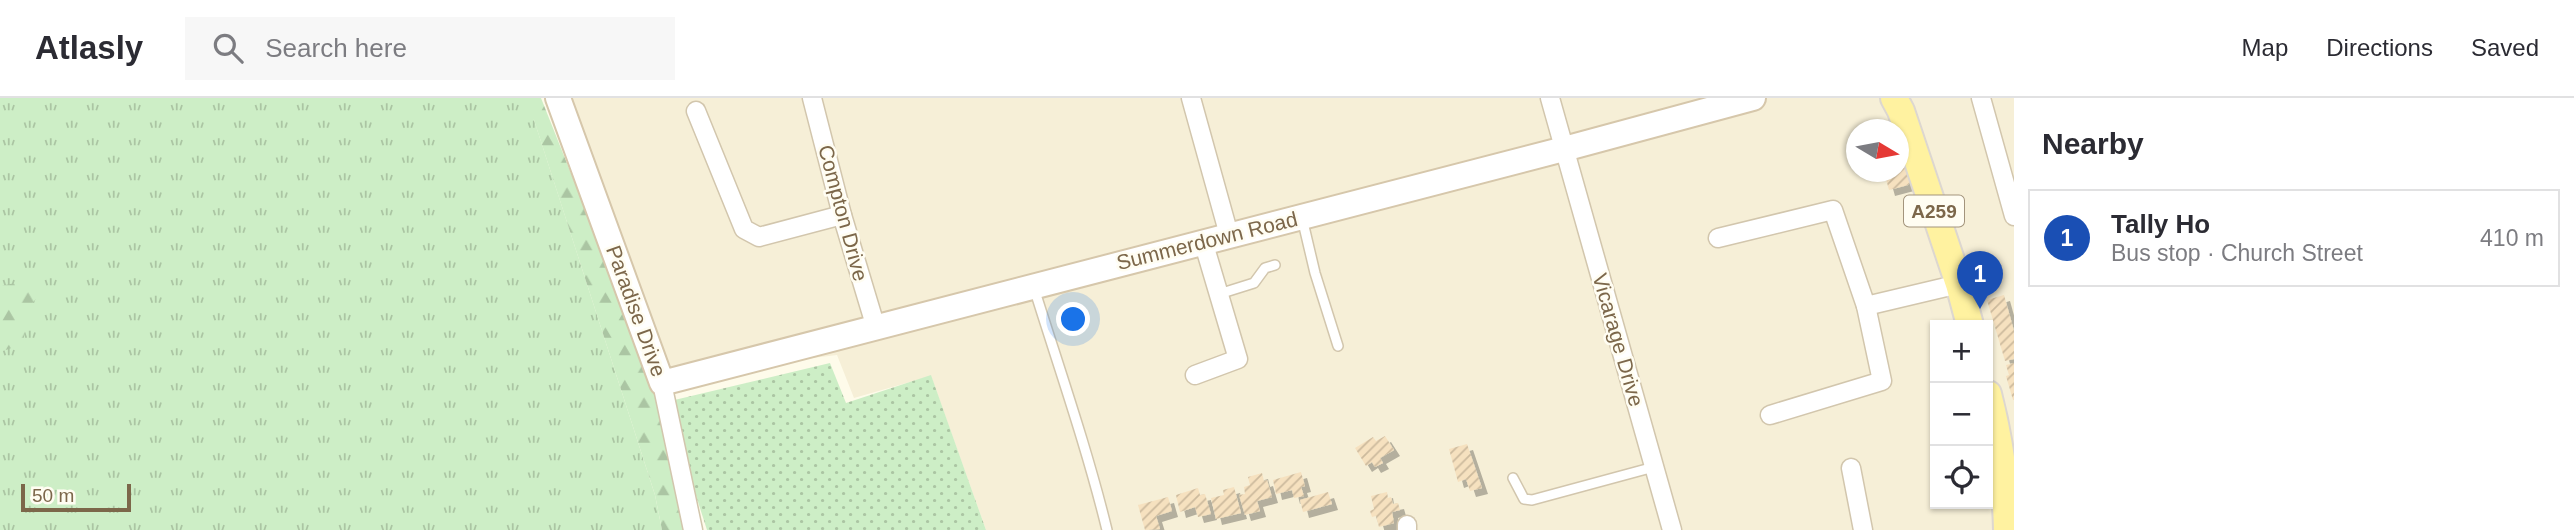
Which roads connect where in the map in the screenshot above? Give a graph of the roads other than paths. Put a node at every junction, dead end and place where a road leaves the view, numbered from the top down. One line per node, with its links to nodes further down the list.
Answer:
1 (558, 98): 25 (street, Paradise Drive)
2 (812, 98): 10 (street, Compton Drive)
3 (1191, 98): 13 (street)
4 (1550, 98): 9 (street, Vicarage Drive)
5 (1752, 98): 9 (street, Summerdown Road)
6 (1894, 98): 17 (main road, A259)
7 (1981, 98): 11 (street)
8 (696, 111): 10 (street)
9 (1564, 149): 12 (street, Summerdown Road); 29 (street, Vicarage Drive)
10 (842, 215): 22 (street, Compton Drive)
11 (2014, 216)
12 (1301, 217): 13 (street, Summerdown Road); 23 (lane)
13 (1228, 235): 15 (street, Summerdown Road)
14 (1718, 238): 20 (street)
15 (1203, 242): 18 (street, Summerdown Road); 19 (street)
16 (1275, 265): 19 (lane)
17 (1959, 284): 20 (street); 21 (main road, A259)
18 (1034, 286): 22 (street, Summerdown Road); 33 (lane)
19 (1219, 293): 24 (street)
20 (1866, 306): 27 (street)
21 (1969, 320)
22 (876, 328): 25 (street, Summerdown Road)
23 (1338, 346)
24 (1195, 375)
25 (662, 383): 32 (street, Paradise Drive)
26 (1993, 405): 28 (main road)
27 (1770, 415)
28 (2007, 435): 36 (main road)
29 (1654, 467): 31 (lane); 34 (street, Vicarage Drive)
30 (1851, 468): 35 (street)
31 (1513, 478)
32 (693, 530)
33 (1107, 530)
34 (1672, 530)
35 (1863, 530)
36 (2007, 530)

